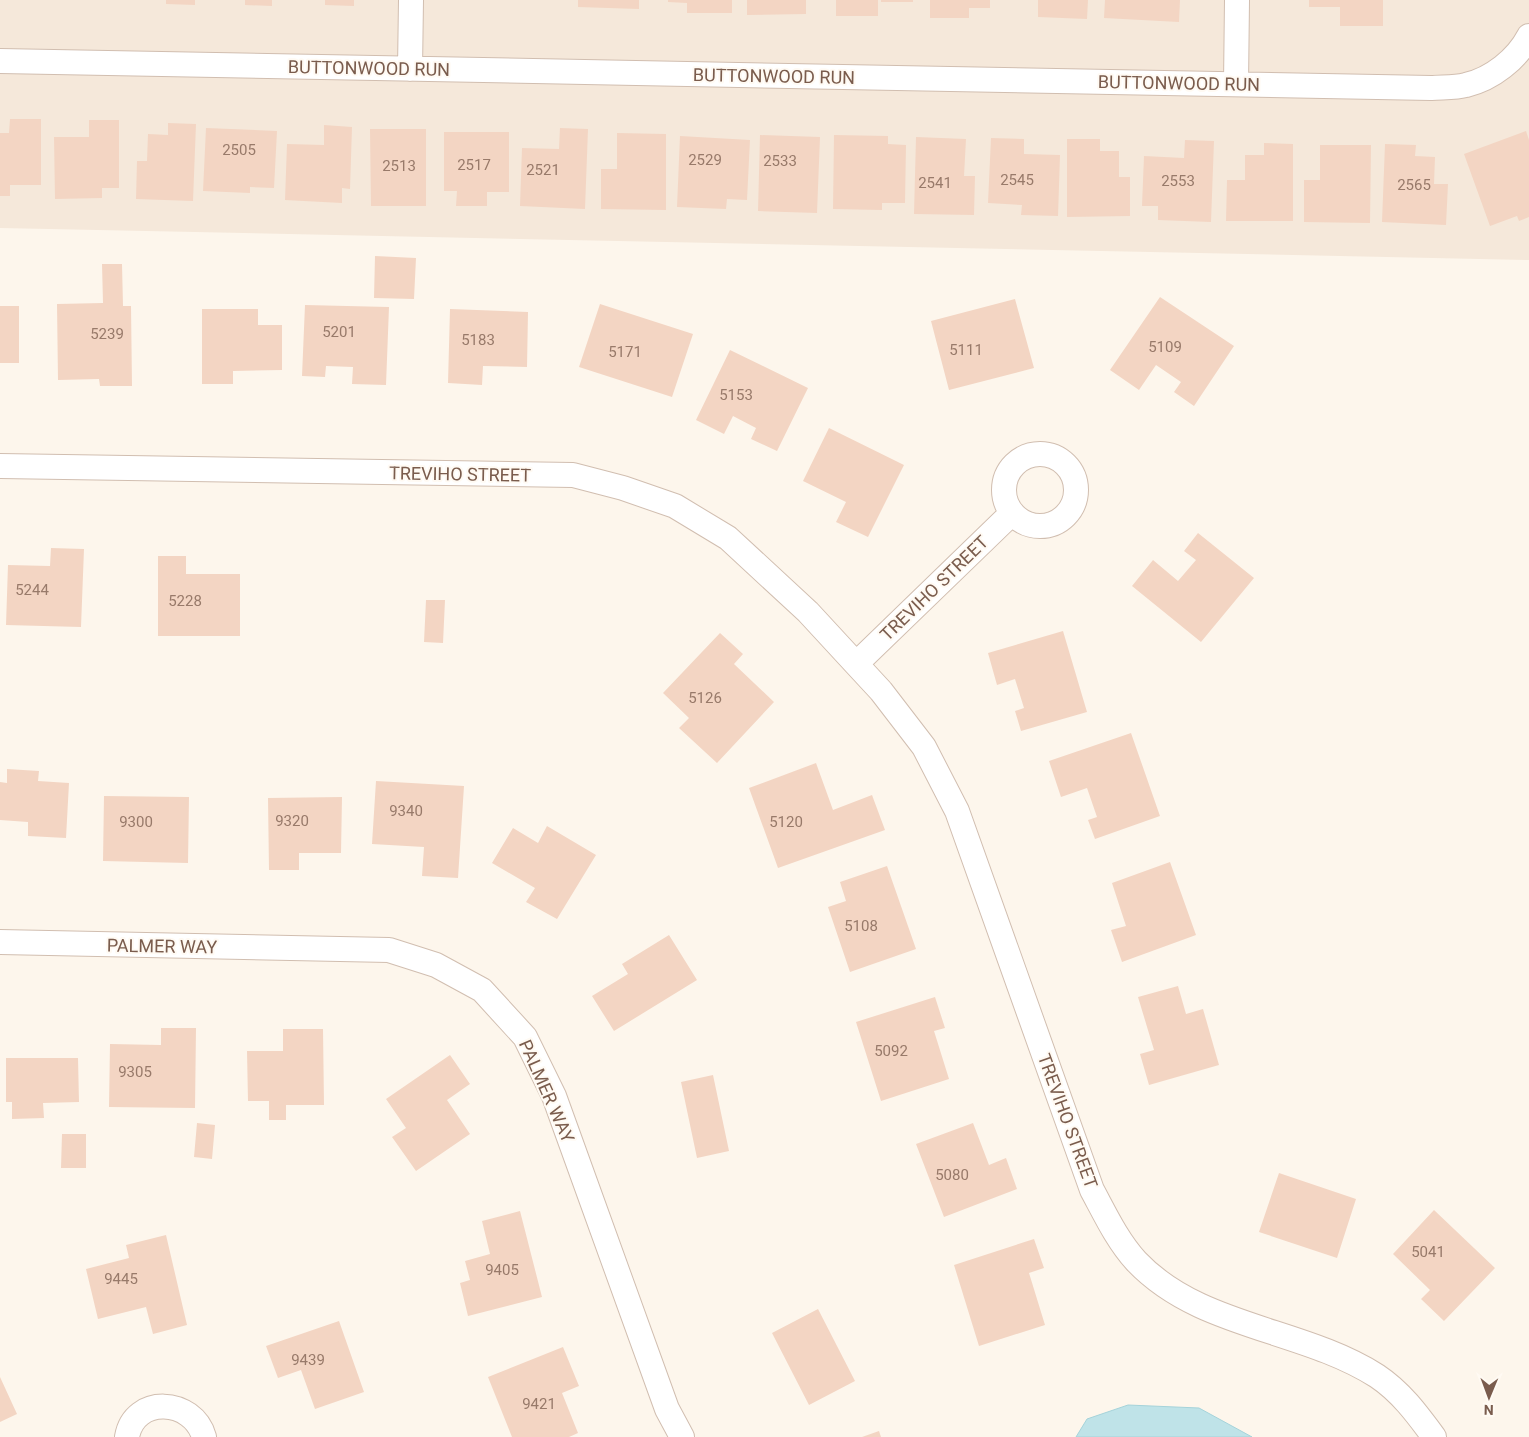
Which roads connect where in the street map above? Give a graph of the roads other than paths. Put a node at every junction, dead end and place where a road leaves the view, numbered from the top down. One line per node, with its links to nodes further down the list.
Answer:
1 (411, 0): 5 (street)
2 (1237, 0): 6 (street)
3 (1529, 36): 6 (street, BUTTONWOOD RUN)
4 (0, 62): 5 (street, BUTTONWOOD RUN)
5 (410, 69): 6 (street, BUTTONWOOD RUN)
6 (1236, 84)
7 (0, 466): 9 (street, TREVIHO STREET)
8 (1012, 513): 9 (street, TREVIHO STREET)
9 (856, 664): 14 (street, TREVIHO STREET)
10 (0, 942): 13 (street, PALMER WAY)
11 (125, 1436): 12 (street)
12 (204, 1437)
13 (682, 1437)
14 (1434, 1437)

